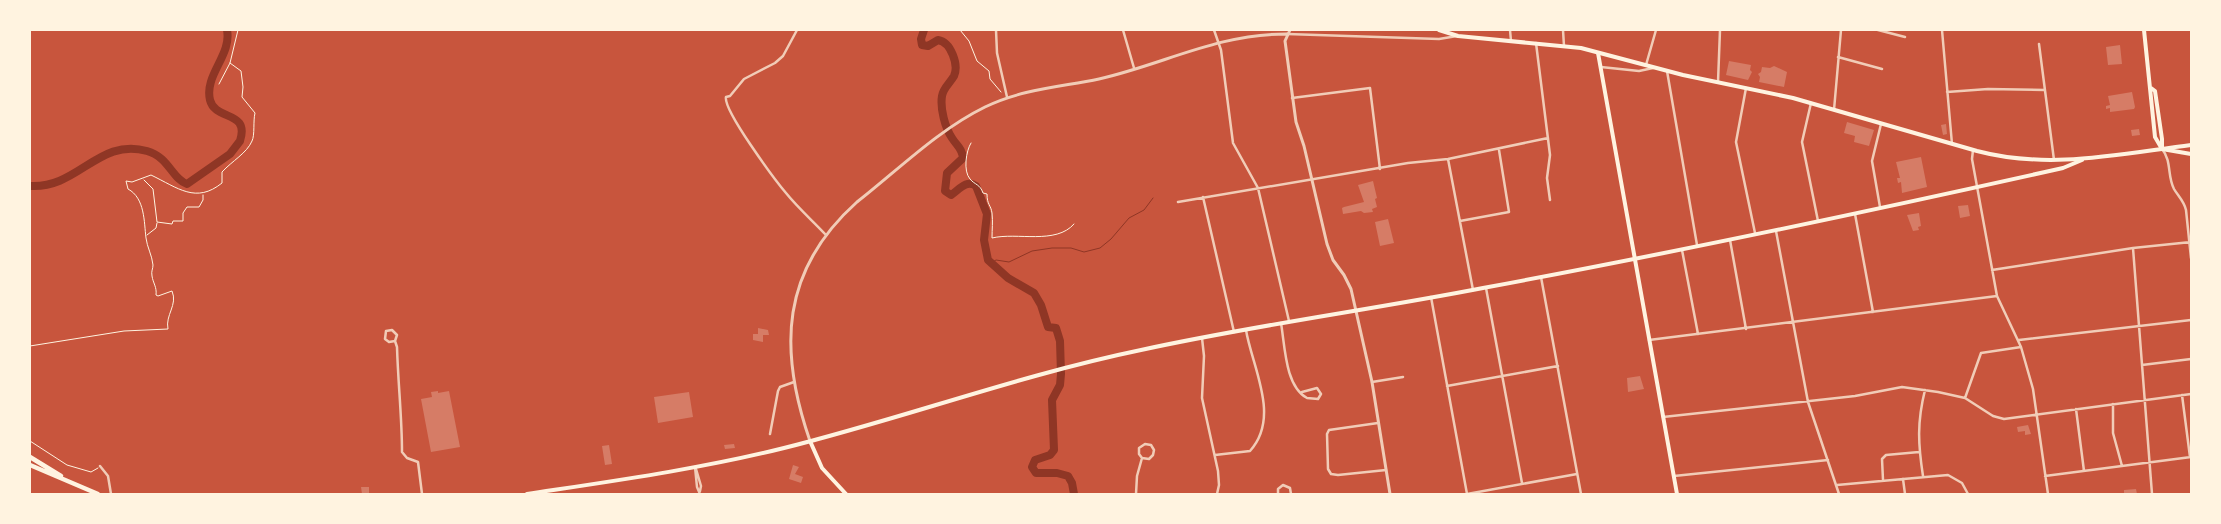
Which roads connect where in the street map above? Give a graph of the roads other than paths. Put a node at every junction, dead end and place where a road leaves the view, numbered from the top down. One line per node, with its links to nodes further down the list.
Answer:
1 (796, 30): 64 (street)
2 (996, 30): 36 (street)
3 (1123, 30): 29 (street)
4 (1214, 30): 20 (street)
5 (1258, 30): 16 (street)
6 (1439, 30): 17 (main road)
7 (1510, 30): 19 (street)
8 (1563, 30): 23 (street)
9 (1656, 30): 26 (street)
10 (1720, 30): 32 (street)
11 (1841, 30): 25 (street)
12 (1878, 30): 18 (street)
13 (1942, 30): 35 (street)
14 (2144, 30): 44 (main road)
15 (1289, 32): 16 (street); 17 (street); 37 (street)
16 (1258, 35): 20 (street)
17 (1458, 36): 19 (main road)
18 (1905, 37)
19 (1511, 41): 21 (main road)
20 (1218, 42): 29 (street); 54 (street)
21 (1536, 43): 23 (main road); 41 (street)
22 (2039, 44): 34 (street)
23 (1564, 46): 24 (main road)
24 (1598, 53): 26 (main road); 27 (main road)
25 (1838, 57): 30 (street); 39 (street)
26 (1646, 66): 28 (main road)
27 (1601, 67): 28 (street); 70 (main road)
28 (1654, 67): 31 (main road)
29 (1134, 68): 36 (street)
30 (1882, 69)
31 (1667, 71): 32 (main road); 67 (street)
32 (1718, 82): 33 (main road)
33 (1746, 88): 38 (main road); 63 (street)
34 (2045, 90): 35 (street); 50 (street)
35 (1947, 92): 42 (street)
36 (1007, 97): 64 (street)
37 (1292, 98): 51 (street); 52 (street)
38 (1811, 103): 39 (main road); 60 (street)
39 (1834, 110): 40 (main road)
40 (1882, 124): 42 (main road); 58 (street)
41 (1548, 138): 45 (street); 56 (street)
42 (1952, 144): 46 (main road)
43 (2191, 145): 44 (main road)
44 (2162, 149): 47 (main road); 49 (main road); 66 (street)
45 (1499, 150): 48 (street); 61 (street)
46 (1973, 150): 50 (main road); 53 (street)
47 (2191, 154)
48 (1448, 159): 51 (street); 61 (street)
49 (2082, 160): 50 (main road); 53 (main road)
50 (2054, 161)
51 (1380, 169): 52 (street)
52 (1312, 180): 54 (street); 78 (street)
53 (1977, 186): 58 (main road); 72 (street)
54 (1258, 188): 55 (street); 81 (street)
55 (1203, 197): 57 (street); 87 (street)
56 (1550, 200)
57 (1178, 202)
58 (1880, 207): 59 (main road)
59 (1855, 212): 60 (main road); 79 (street)
60 (1818, 220): 62 (main road)
61 (1460, 221): 75 (street)
62 (1776, 230): 63 (main road); 83 (street)
63 (1756, 233): 65 (main road)
64 (826, 235): 99 (street)
65 (1730, 239): 67 (main road); 85 (street)
66 (2190, 242): 69 (street); 71 (street)
67 (1696, 245): 68 (main road)
68 (1682, 248): 70 (main road); 88 (street)
69 (2133, 248): 72 (street); 84 (street)
70 (1634, 258): 73 (main road); 90 (main road)
71 (2191, 258)
72 (1992, 270): 76 (street)
73 (1541, 277): 74 (main road); 95 (street)
74 (1486, 288): 75 (main road); 97 (street)
75 (1473, 290): 77 (main road)
76 (1997, 296): 79 (street); 91 (street)
77 (1431, 297): 78 (main road); 101 (street)
78 (1356, 310): 81 (main road); 100 (street)
79 (1873, 312): 83 (street)
80 (2191, 320): 84 (street)
81 (1289, 321): 82 (main road)
82 (1281, 323): 86 (main road); 103 (street)
83 (1793, 323): 85 (street); 108 (street)
84 (2138, 327): 91 (street); 96 (street)
85 (1746, 328): 88 (street)
86 (1246, 330): 87 (main road); 117 (street)
87 (1234, 332): 89 (main road)
88 (1698, 334): 90 (street)
89 (1202, 338): 115 (main road); 117 (street)
90 (1649, 340): 112 (main road)
91 (2018, 340): 93 (street)
92 (395, 341): 92 (street); 142 (street)
93 (2021, 347): 106 (street); 111 (street)
94 (2191, 359): 96 (street)
95 (1558, 366): 97 (street); 129 (street)
96 (2142, 366): 107 (street)
97 (1503, 376): 101 (street); 136 (street)
98 (1403, 377): 100 (street)
99 (794, 382): 114 (street); 115 (street)
100 (1372, 382): 113 (street)
101 (1447, 386): 150 (street)
102 (1925, 390): 106 (street); 108 (street); 116 (street)
103 (1302, 392): 103 (street)
104 (2191, 394): 105 (street)
105 (2182, 395): 107 (street); 119 (street)
106 (1965, 398): 111 (street)
107 (2145, 400): 109 (street); 122 (street)
108 (1808, 402): 112 (street); 121 (street)
109 (2113, 404): 110 (street); 125 (street)
110 (2076, 409): 111 (street); 128 (street)
111 (2037, 414): 132 (street)
112 (1663, 417): 130 (main road)
113 (1378, 423): 127 (street); 127 (street)
114 (770, 434)
115 (810, 441): 126 (main road); 144 (main road)
116 (1919, 452): 131 (street); 134 (street)
117 (1215, 455): 146 (street)
118 (30, 457): 135 (highway)
119 (2190, 457): 122 (street)
120 (1142, 458): 120 (street); 145 (street)
121 (1828, 460): 130 (street); 137 (street)
122 (2150, 462): 125 (street); 158 (street)
123 (30, 465): 135 (highway)
124 (100, 466): 141 (street)
125 (2122, 466): 128 (street)
126 (696, 467): 138 (street); 139 (main road)
127 (1386, 470): 149 (street)
128 (2084, 471): 132 (street)
129 (1577, 474): 136 (street); 151 (street)
130 (1674, 476): 153 (main road)
131 (1923, 476): 133 (street); 156 (street)
132 (2045, 476): 157 (street)
133 (1903, 479): 134 (street); 155 (street)
134 (1883, 480): 137 (street)
135 (70, 482): 140 (highway)
136 (1522, 483): 150 (street)
137 (1837, 485): 154 (street)
138 (700, 492)
139 (543, 493): 143 (main road)
140 (98, 494)
141 (111, 494)
142 (422, 494)
143 (527, 494)
144 (846, 494)
145 (1136, 494)
146 (1217, 494)
147 (1278, 494): 148 (street)
148 (1291, 494)
149 (1390, 494)
150 (1467, 494)
151 (1581, 494)
152 (1672, 494): 153 (street)
153 (1677, 494)
154 (1839, 494)
155 (1905, 494)
156 (1968, 494)
157 (2048, 494)
158 (2152, 494)

